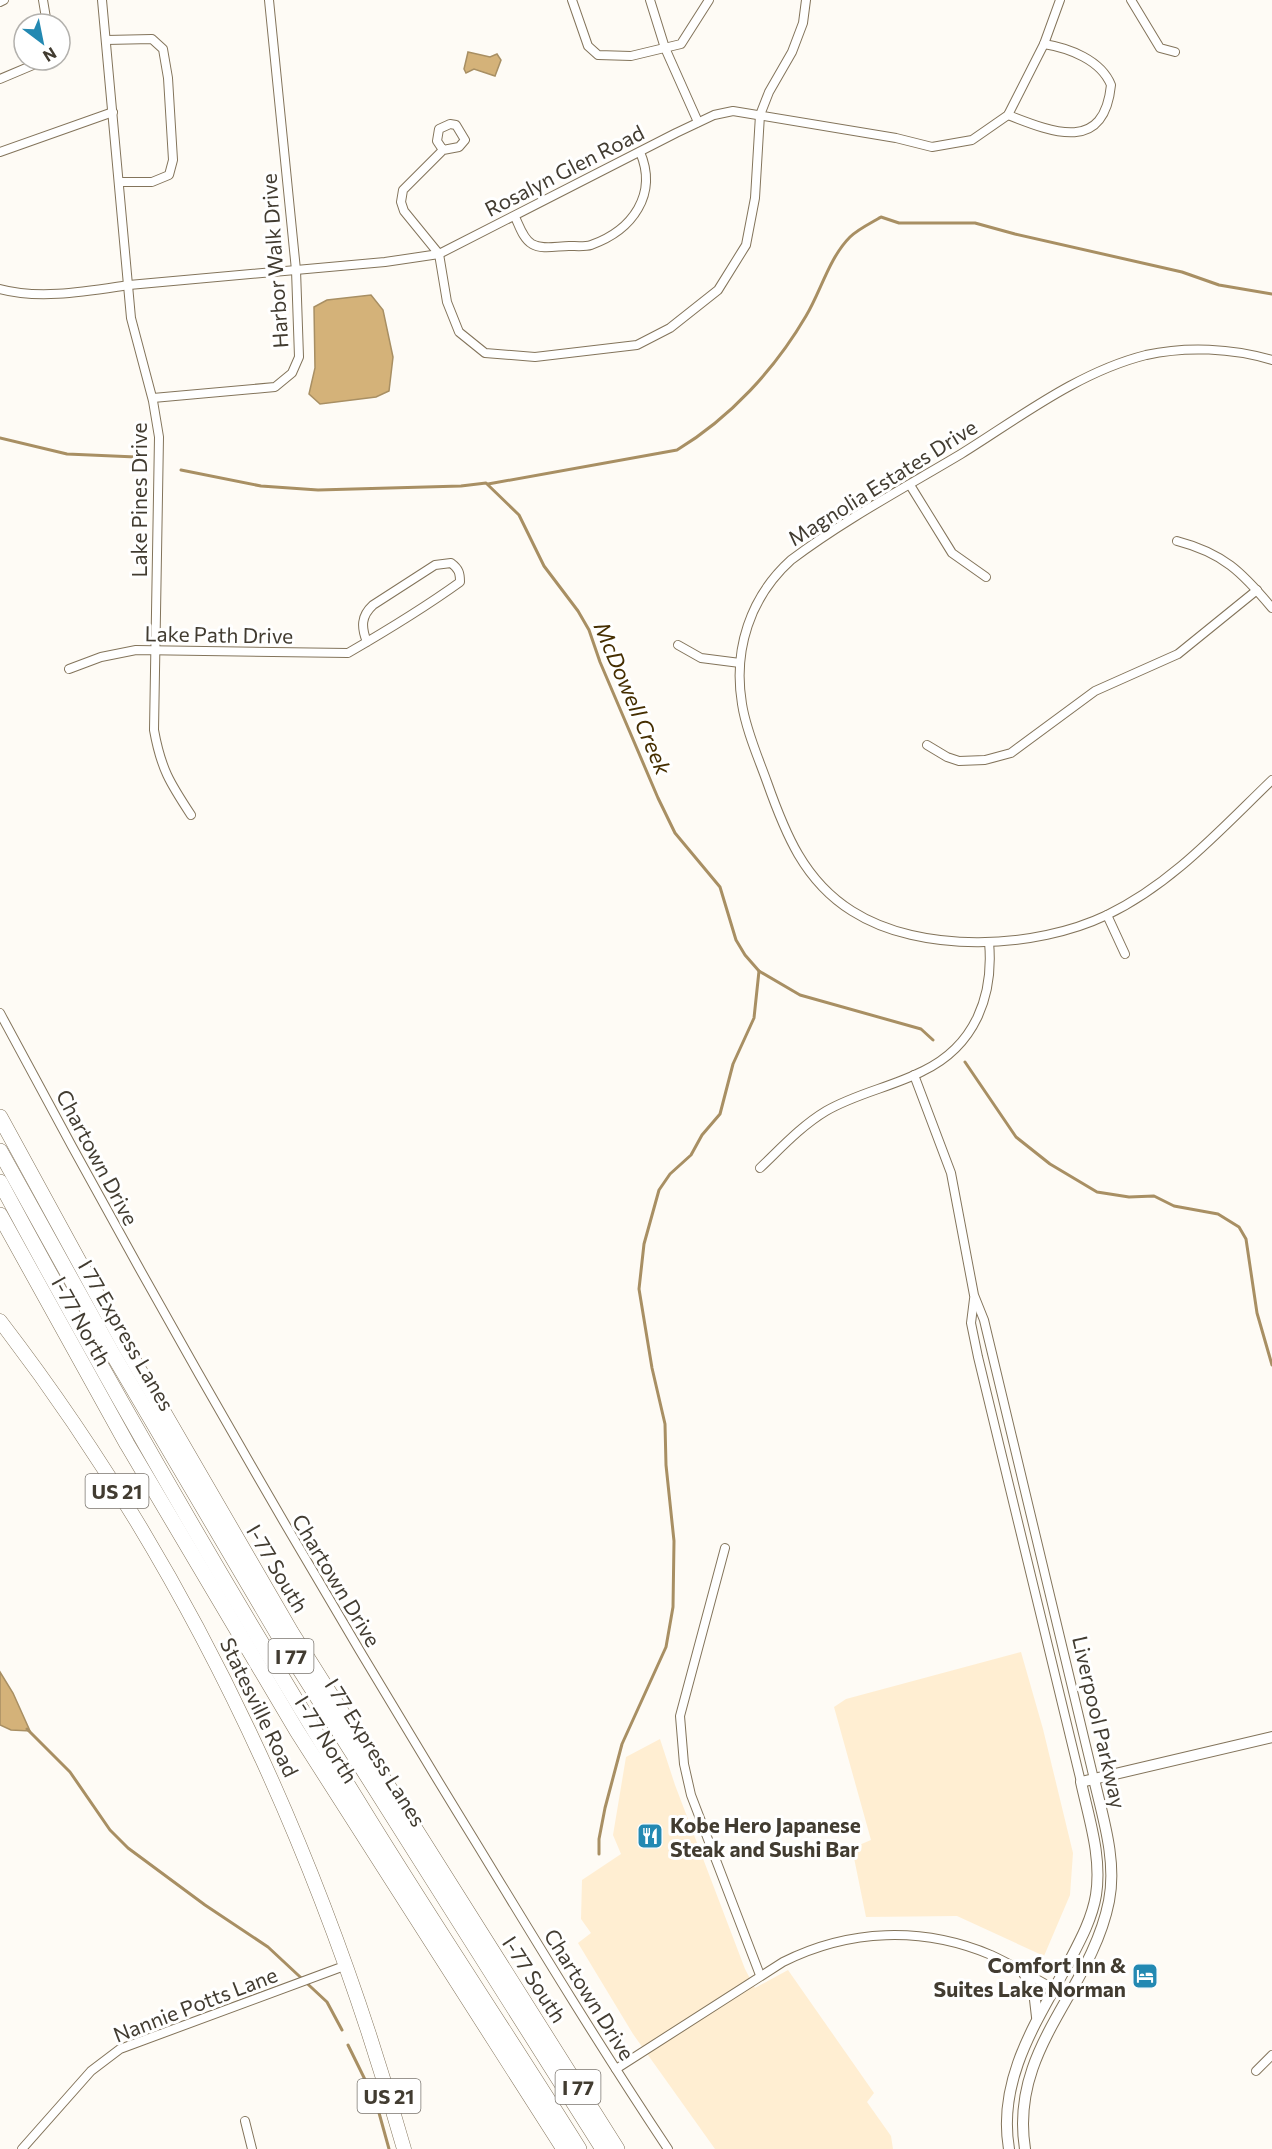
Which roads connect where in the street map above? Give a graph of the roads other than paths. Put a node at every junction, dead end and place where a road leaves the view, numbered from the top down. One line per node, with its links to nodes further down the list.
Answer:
1 (102, 0): 9 (street, Lake Pines Drive)
2 (269, 0): 25 (street, Harbor Walk Drive)
3 (572, 0): 11 (street)
4 (650, 0): 11 (street)
5 (709, 0): 11 (street)
6 (806, 0): 16 (street)
7 (1060, 0): 10 (street, Rosalyn Glen Road)
8 (1131, 0): 12 (street)
9 (106, 40): 15 (street, Lake Pines Drive); 22 (street)
10 (1044, 44): 17 (street, Rosalyn Glen Road); 17 (street)
11 (665, 48): 18 (street)
12 (1175, 52)
13 (17, 72): 14 (street)
14 (0, 79)
15 (113, 112): 20 (street); 22 (street, Lake Pines Drive)
16 (760, 115): 17 (street, Rosalyn Glen Road); 18 (street, Rosalyn Glen Road); 24 (street)
17 (1008, 115)
18 (698, 122): 21 (street, Rosalyn Glen Road)
19 (443, 150): 24 (street)
20 (0, 152)
21 (640, 152): 23 (street, Rosalyn Glen Road); 23 (street)
22 (119, 182): 26 (street, Lake Pines Drive)
23 (514, 217): 24 (street, Rosalyn Glen Road)
24 (439, 254): 25 (street, Rosalyn Glen Road)
25 (296, 270): 26 (street, Rosalyn Glen Road); 29 (street, Harbor Walk Drive)
26 (129, 285): 27 (street, Rosalyn Glen Road); 29 (street, Lake Pines Drive)
27 (0, 289)
28 (1272, 360): 30 (street, Magnolia Estates Drive)
29 (153, 398): 37 (street, Lake Pines Drive)
30 (910, 485): 32 (street); 38 (street, Magnolia Estates Drive)
31 (1177, 541): 33 (street)
32 (986, 577)
33 (1257, 590): 34 (street); 40 (street)
34 (1272, 608)
35 (367, 642): 35 (street, Lake Path Drive); 37 (street, Lake Path Drive)
36 (678, 645): 38 (street)
37 (155, 649): 39 (street, Lake Path Drive); 42 (street, Lake Pines Drive)
38 (740, 663): 44 (street, Magnolia Estates Drive)
39 (69, 669)
40 (927, 745)
41 (1272, 780): 43 (street, Magnolia Estates Drive)
42 (191, 815)
43 (1107, 915): 44 (street, Magnolia Estates Drive); 45 (street)
44 (989, 942): 47 (street)
45 (1125, 954)
46 (0, 1014): 68 (street, Chartown Drive)
47 (914, 1075): 50 (street); 55 (street, Liverpool Parkway)
48 (0, 1117): 77 (highway, I-77 South / I 77)
49 (0, 1151): 76 (highway, I 77 Express Lanes / I 77)
50 (760, 1168)
51 (0, 1182): 75 (highway, I 77 Express Lanes / I 77)
52 (0, 1194): 54 (highway)
53 (0, 1215): 54 (highway, I-77 North / I 77)
54 (27, 1264): 74 (highway, I-77 North / I 77)
55 (974, 1295): 59 (street, Liverpool Parkway); 60 (street, Liverpool Parkway)
56 (0, 1321): 61 (main road, Statesville Road / US 21)
57 (725, 1548): 63 (street)
58 (1272, 1737): 59 (street)
59 (1094, 1779): 60 (street); 65 (street, Liverpool Parkway)
60 (1080, 1782): 64 (street, Liverpool Parkway)
61 (347, 1965): 71 (street, Nannie Potts Lane); 73 (main road, Statesville Road / US 21)
62 (1023, 1973): 63 (street); 64 (street); 66 (street)
63 (760, 1975): 68 (street)
64 (1054, 1989): 65 (street); 66 (street, Liverpool Parkway)
65 (1068, 1996): 80 (street, Liverpool Parkway)
66 (1037, 2021): 79 (street, Liverpool Parkway)
67 (1272, 2055): 69 (street)
68 (616, 2069): 78 (street, Chartown Drive)
69 (1256, 2071)
70 (245, 2121): 72 (street)
71 (22, 2149)
72 (252, 2149)
73 (404, 2149)
74 (564, 2149)
75 (579, 2149)
76 (603, 2149)
77 (617, 2149)
78 (668, 2149)
79 (1009, 2149)
80 (1025, 2149)

